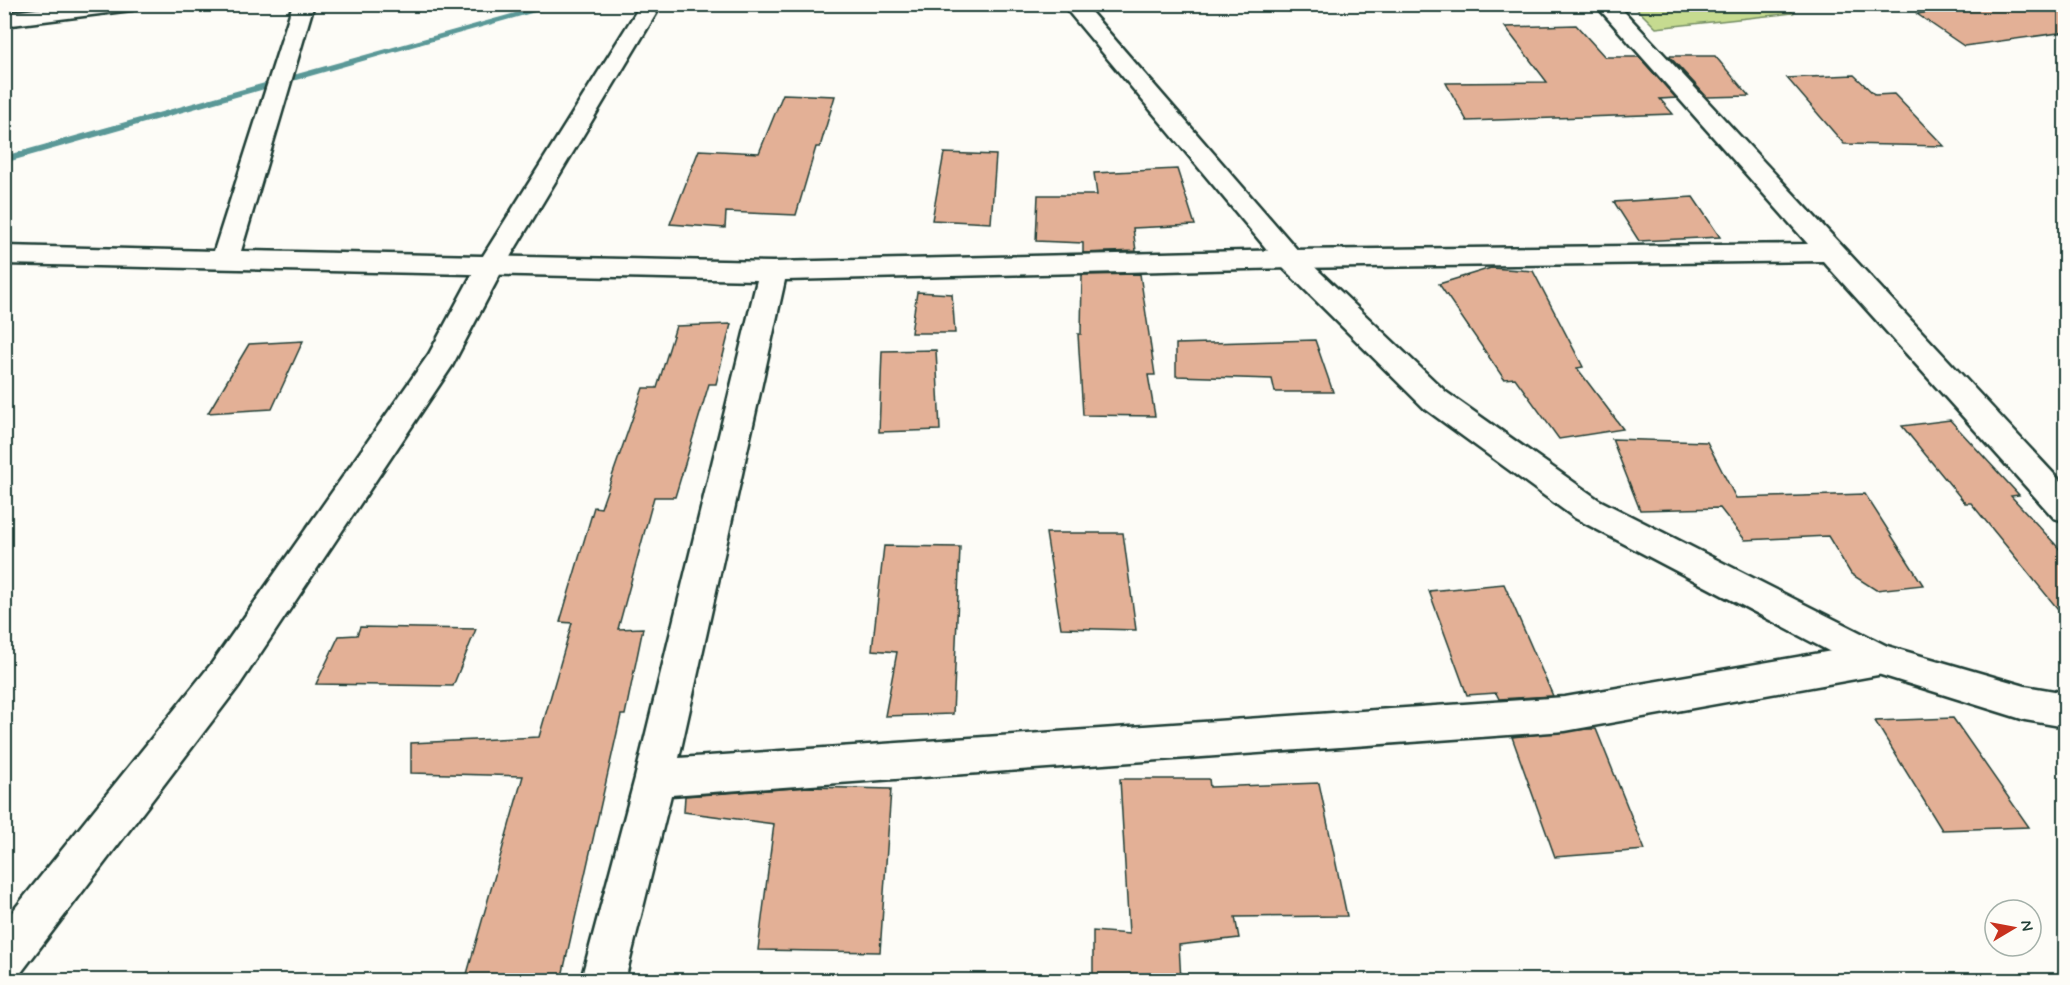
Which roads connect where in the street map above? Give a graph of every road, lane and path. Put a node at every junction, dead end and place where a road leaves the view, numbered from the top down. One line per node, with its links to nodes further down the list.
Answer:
1 (132, 4): 6 (street)
2 (304, 4): 9 (street)
3 (652, 4): 11 (street)
4 (1072, 4): 10 (street)
5 (1605, 4): 7 (street)
6 (4, 20)
7 (1830, 252): 10 (street); 13 (street)
8 (4, 255): 9 (street)
9 (225, 258): 11 (street)
10 (1290, 259): 12 (street); 14 (street)
11 (490, 267): 12 (street); 17 (street)
12 (773, 271): 16 (street)
13 (2066, 509)
14 (1878, 658): 15 (street); 16 (street)
15 (2066, 710)
16 (655, 778): 18 (street)
17 (4, 958)
18 (603, 981)

